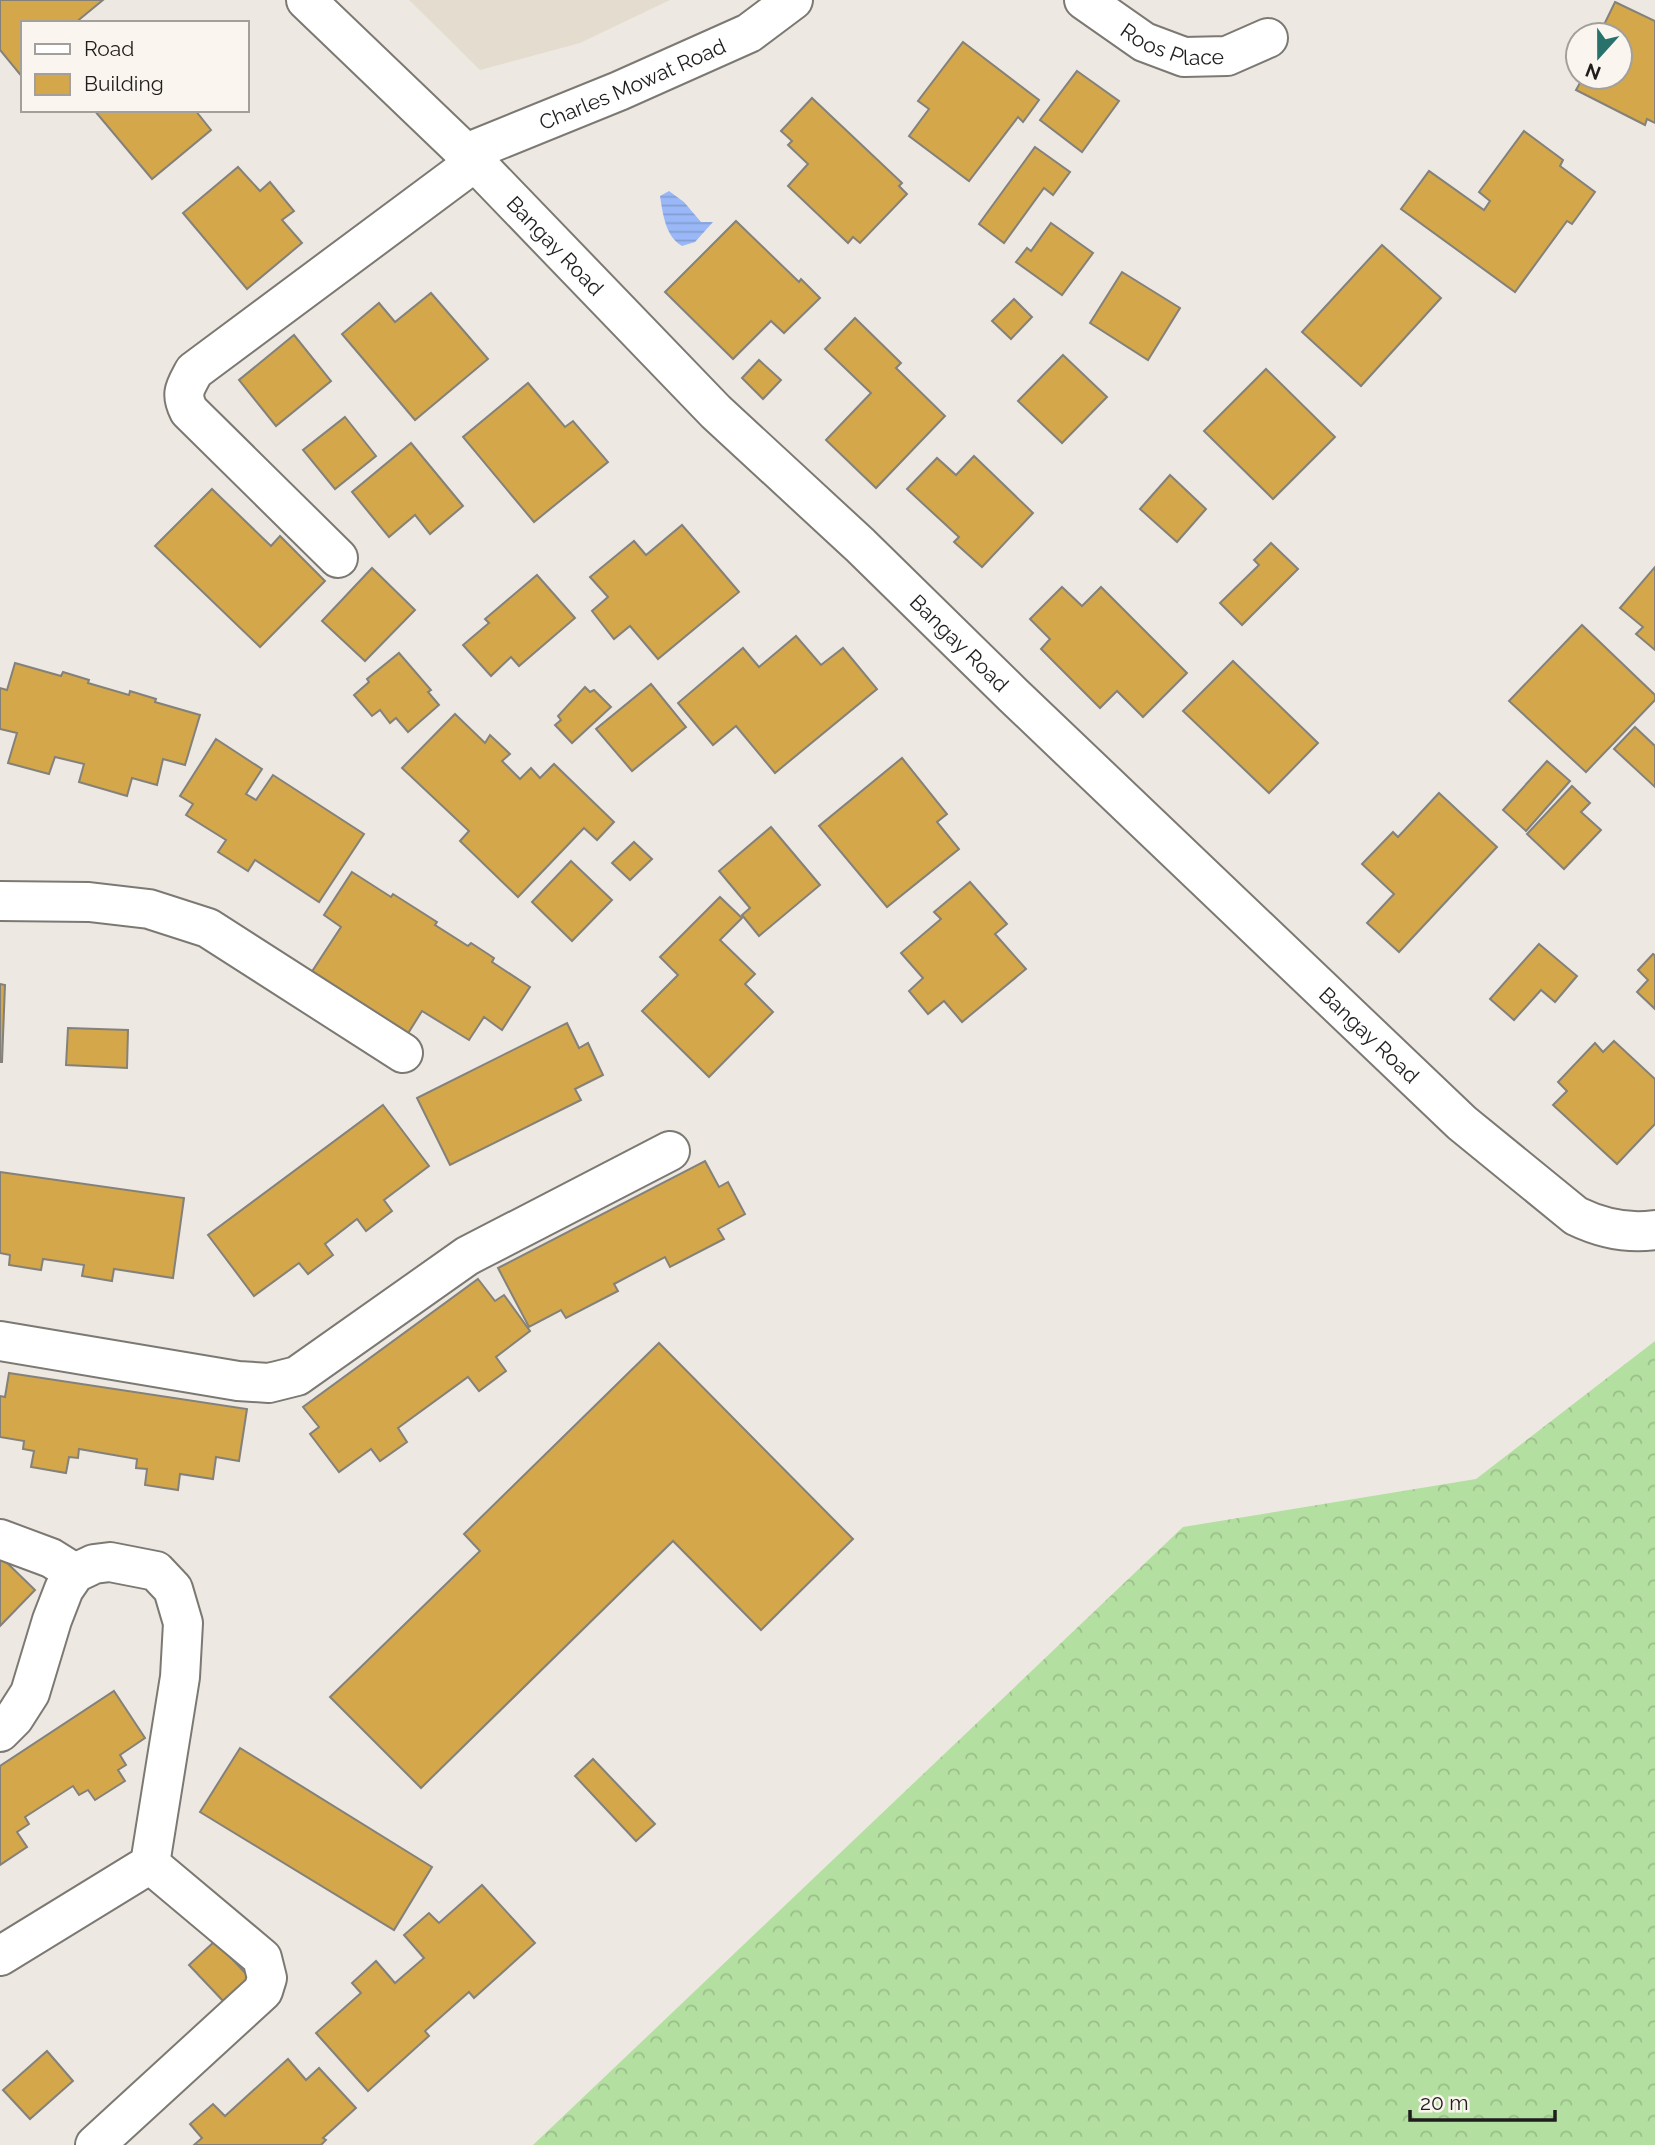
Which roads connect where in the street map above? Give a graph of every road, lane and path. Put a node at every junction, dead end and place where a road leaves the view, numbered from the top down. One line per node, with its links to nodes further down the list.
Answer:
1 (306, 0): 5 (street, Bangay Road)
2 (793, 0): 5 (street, Charles Mowat Road)
3 (1084, 0): 4 (street, Roos Place)
4 (1268, 38)
5 (471, 158): 6 (street, Charles Mowat Road); 10 (street, Bangay Road)
6 (338, 558)
7 (0, 901): 8 (street)
8 (402, 1052)
9 (670, 1151): 11 (street)
10 (1652, 1230)
11 (0, 1341)
12 (0, 1539): 13 (street)
13 (75, 1573): 14 (street); 15 (street)
14 (0, 1732)
15 (150, 1864): 16 (street); 17 (street)
16 (0, 1956)
17 (95, 2145)

